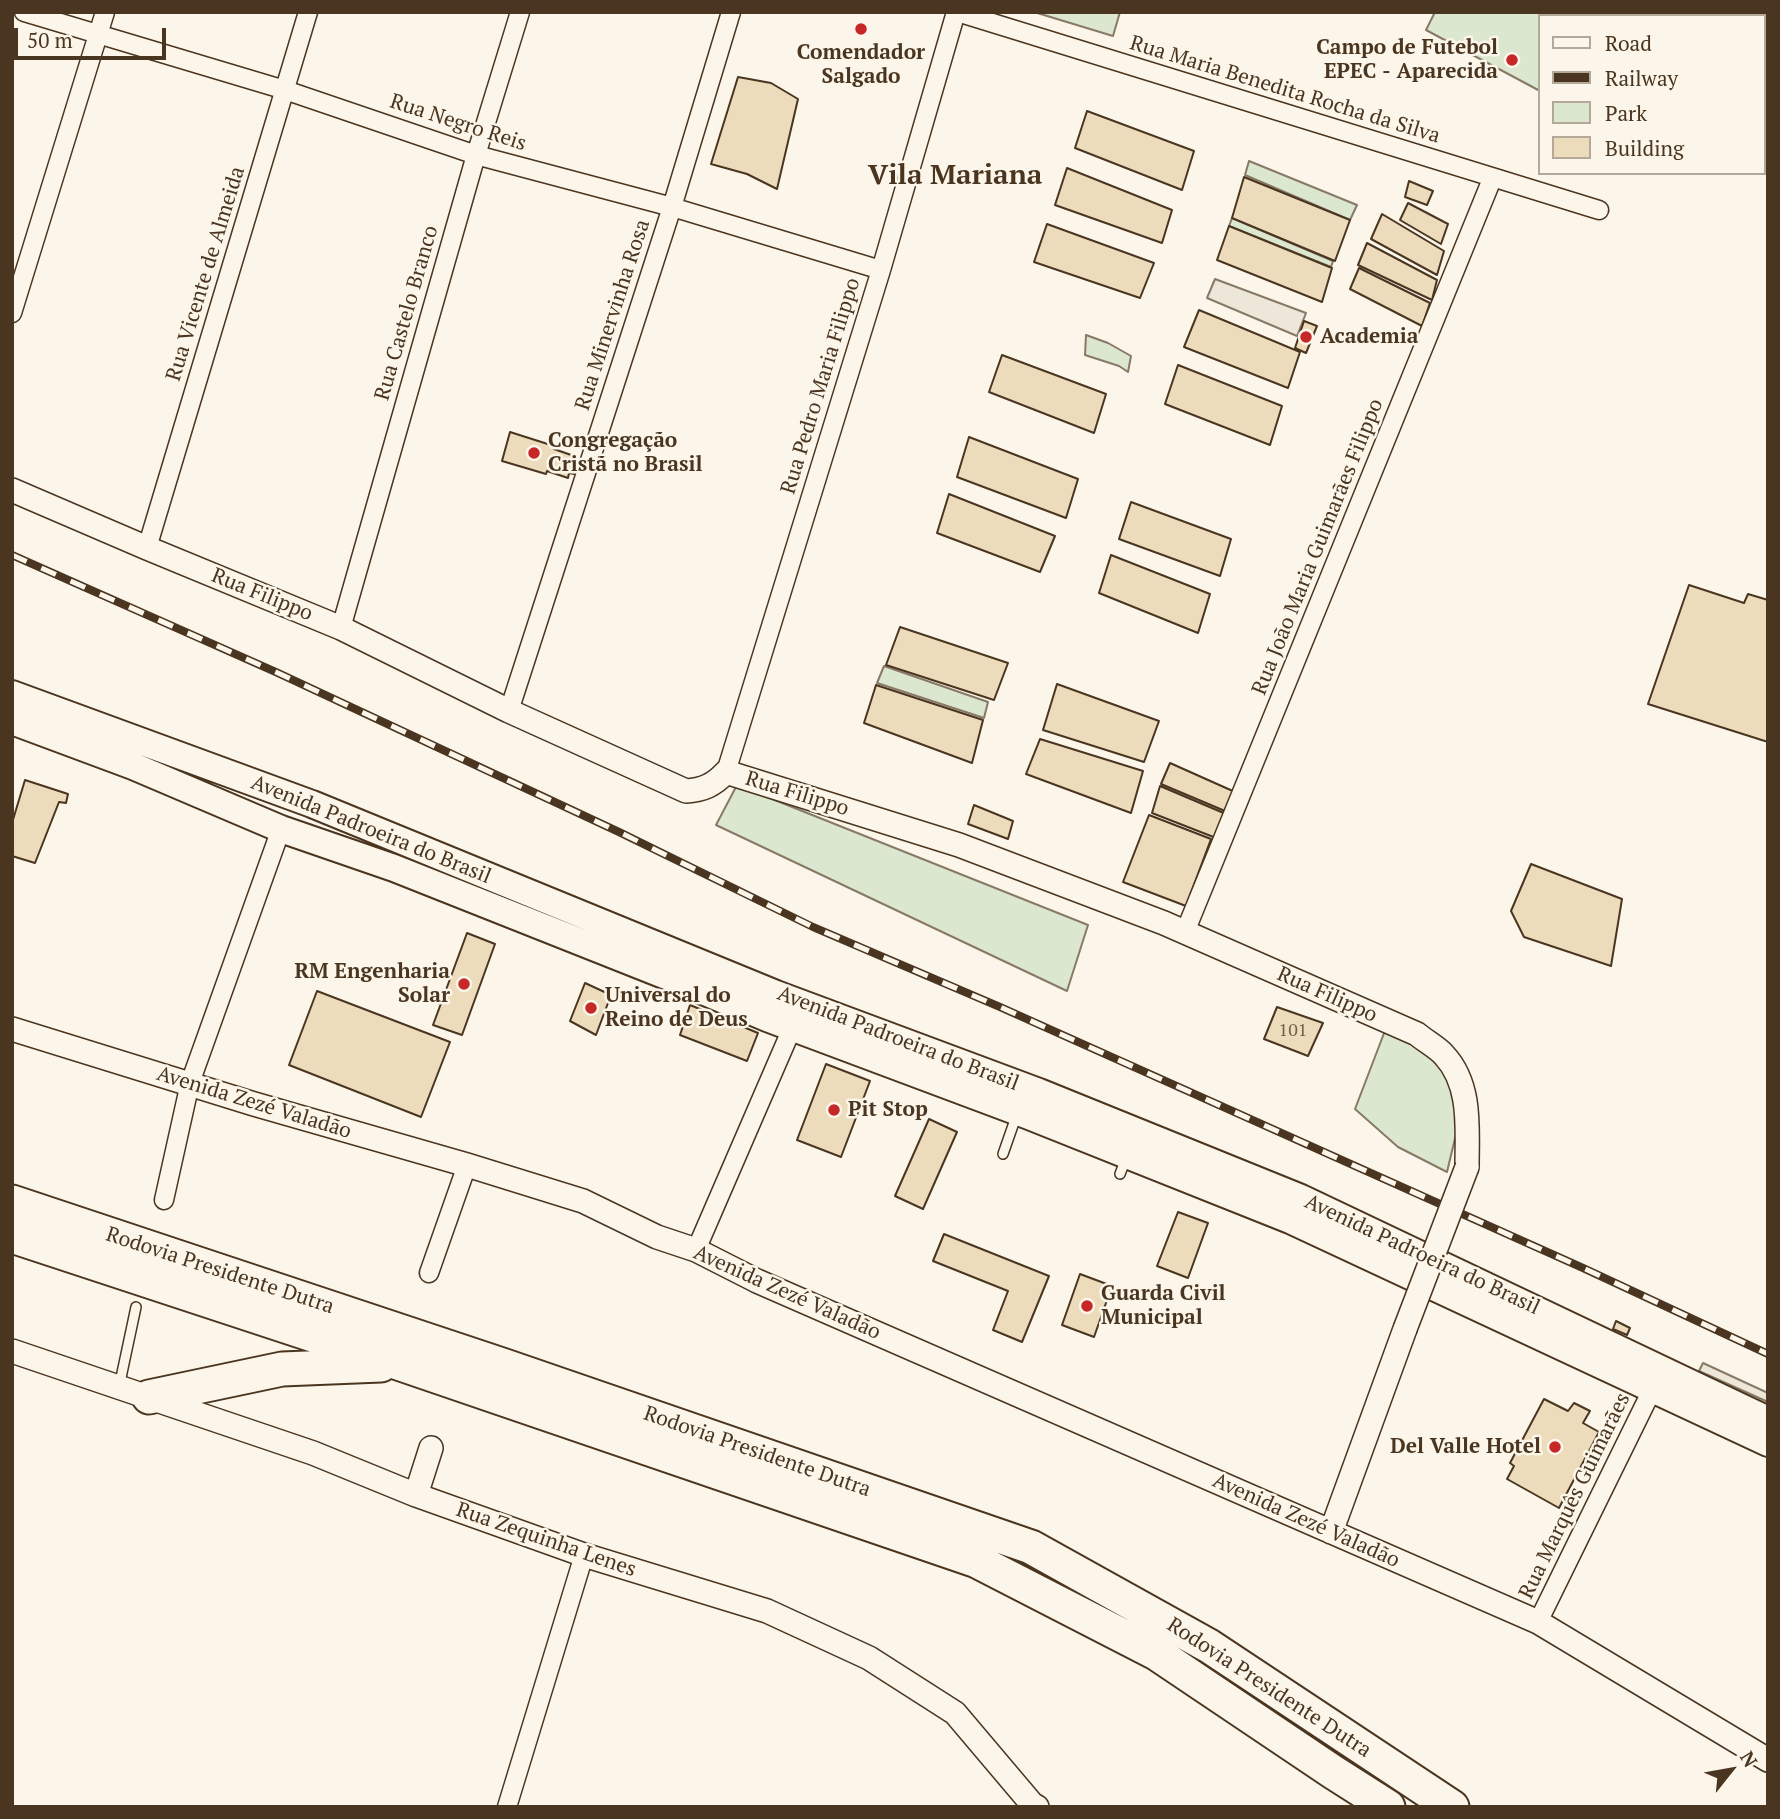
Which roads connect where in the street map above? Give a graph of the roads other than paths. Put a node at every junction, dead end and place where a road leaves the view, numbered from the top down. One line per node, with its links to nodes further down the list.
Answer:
1 (24, 12): 7 (street, Rua Negro Reis)
2 (105, 12): 7 (street)
3 (308, 12): 8 (street, Rua Vicente de Almeida)
4 (520, 12): 9 (street, Rua Castelo Branco)
5 (732, 12): 11 (street, Rua Minervinha Rosa)
6 (957, 12): 10 (street, Rua Maria Benedita Rocha da Silva); 13 (street, Rua Pedro Maria Filippo)
7 (99, 35): 8 (street, Rua Negro Reis); 14 (street)
8 (285, 90): 9 (street, Rua Negro Reis); 16 (street, Rua Vicente de Almeida)
9 (476, 156): 11 (street, Rua Negro Reis); 17 (street, Rua Castelo Branco)
10 (1492, 179): 12 (street, Rua Maria Benedita Rocha da Silva); 24 (street, Rua João Maria Guimarães Filippo)
11 (672, 207): 13 (street, Rua Negro Reis); 19 (street, Rua Minervinha Rosa)
12 (1599, 210)
13 (881, 270): 21 (street, Rua Pedro Maria Filippo)
14 (12, 313)
15 (12, 490): 16 (street, Rua Filippo)
16 (147, 548): 17 (street, Rua Filippo)
17 (341, 628): 19 (street, Rua Filippo)
18 (12, 694): 22 (main road, Avenida Padroeira do Brasil)
19 (509, 711): 21 (street, Rua Filippo)
20 (12, 721): 23 (main road, Avenida Padroeira do Brasil)
21 (726, 772): 24 (street, Rua Filippo)
22 (302, 800): 23 (main road); 41 (main road, Avenida Padroeira do Brasil)
23 (291, 832): 25 (main road, Avenida Padroeira do Brasil); 27 (street)
24 (1185, 932): 45 (street, Rua Filippo, bridge)
25 (793, 1026): 28 (main road, Avenida Padroeira do Brasil); 34 (street)
26 (12, 1029): 27 (street, Avenida Zezé Valadão)
27 (190, 1083): 30 (street, Avenida Zezé Valadão); 31 (street)
28 (1018, 1112): 29 (lane); 39 (main road, Avenida Padroeira do Brasil)
29 (1003, 1154)
30 (467, 1165): 34 (street, Avenida Zezé Valadão); 35 (street)
31 (163, 1200)
32 (12, 1202): 54 (highway, Rodovia Presidente Dutra)
33 (12, 1236): 38 (highway, Rodovia Presidente Dutra)
34 (696, 1250): 45 (street, Avenida Zezé Valadão)
35 (429, 1273)
36 (136, 1307): 40 (lane)
37 (12, 1351): 40 (street, Rua Zequinha Lenes)
38 (401, 1364): 40 (highway); 49 (highway, Rodovia Presidente Dutra)
39 (1653, 1390): 42 (main road, Avenida Padroeira do Brasil); 47 (street, Rua Marquês Guimarães)
40 (134, 1392): 44 (street, Rua Zequinha Lenes)
41 (1768, 1420)
42 (1768, 1443)
43 (431, 1448): 44 (street)
44 (416, 1495): 46 (street, Rua Zequinha Lenes)
45 (1331, 1532): 47 (street, Avenida Zezé Valadão)
46 (584, 1555): 50 (street, Rua Zequinha Lenes); 51 (street)
47 (1538, 1622): 48 (street, Avenida Zezé Valadão)
48 (1768, 1760)
49 (1333, 1772): 52 (highway); 53 (highway, Rodovia Presidente Dutra)
50 (1034, 1806)
51 (507, 1807)
52 (1375, 1807)
53 (1388, 1807)
54 (1452, 1807)

